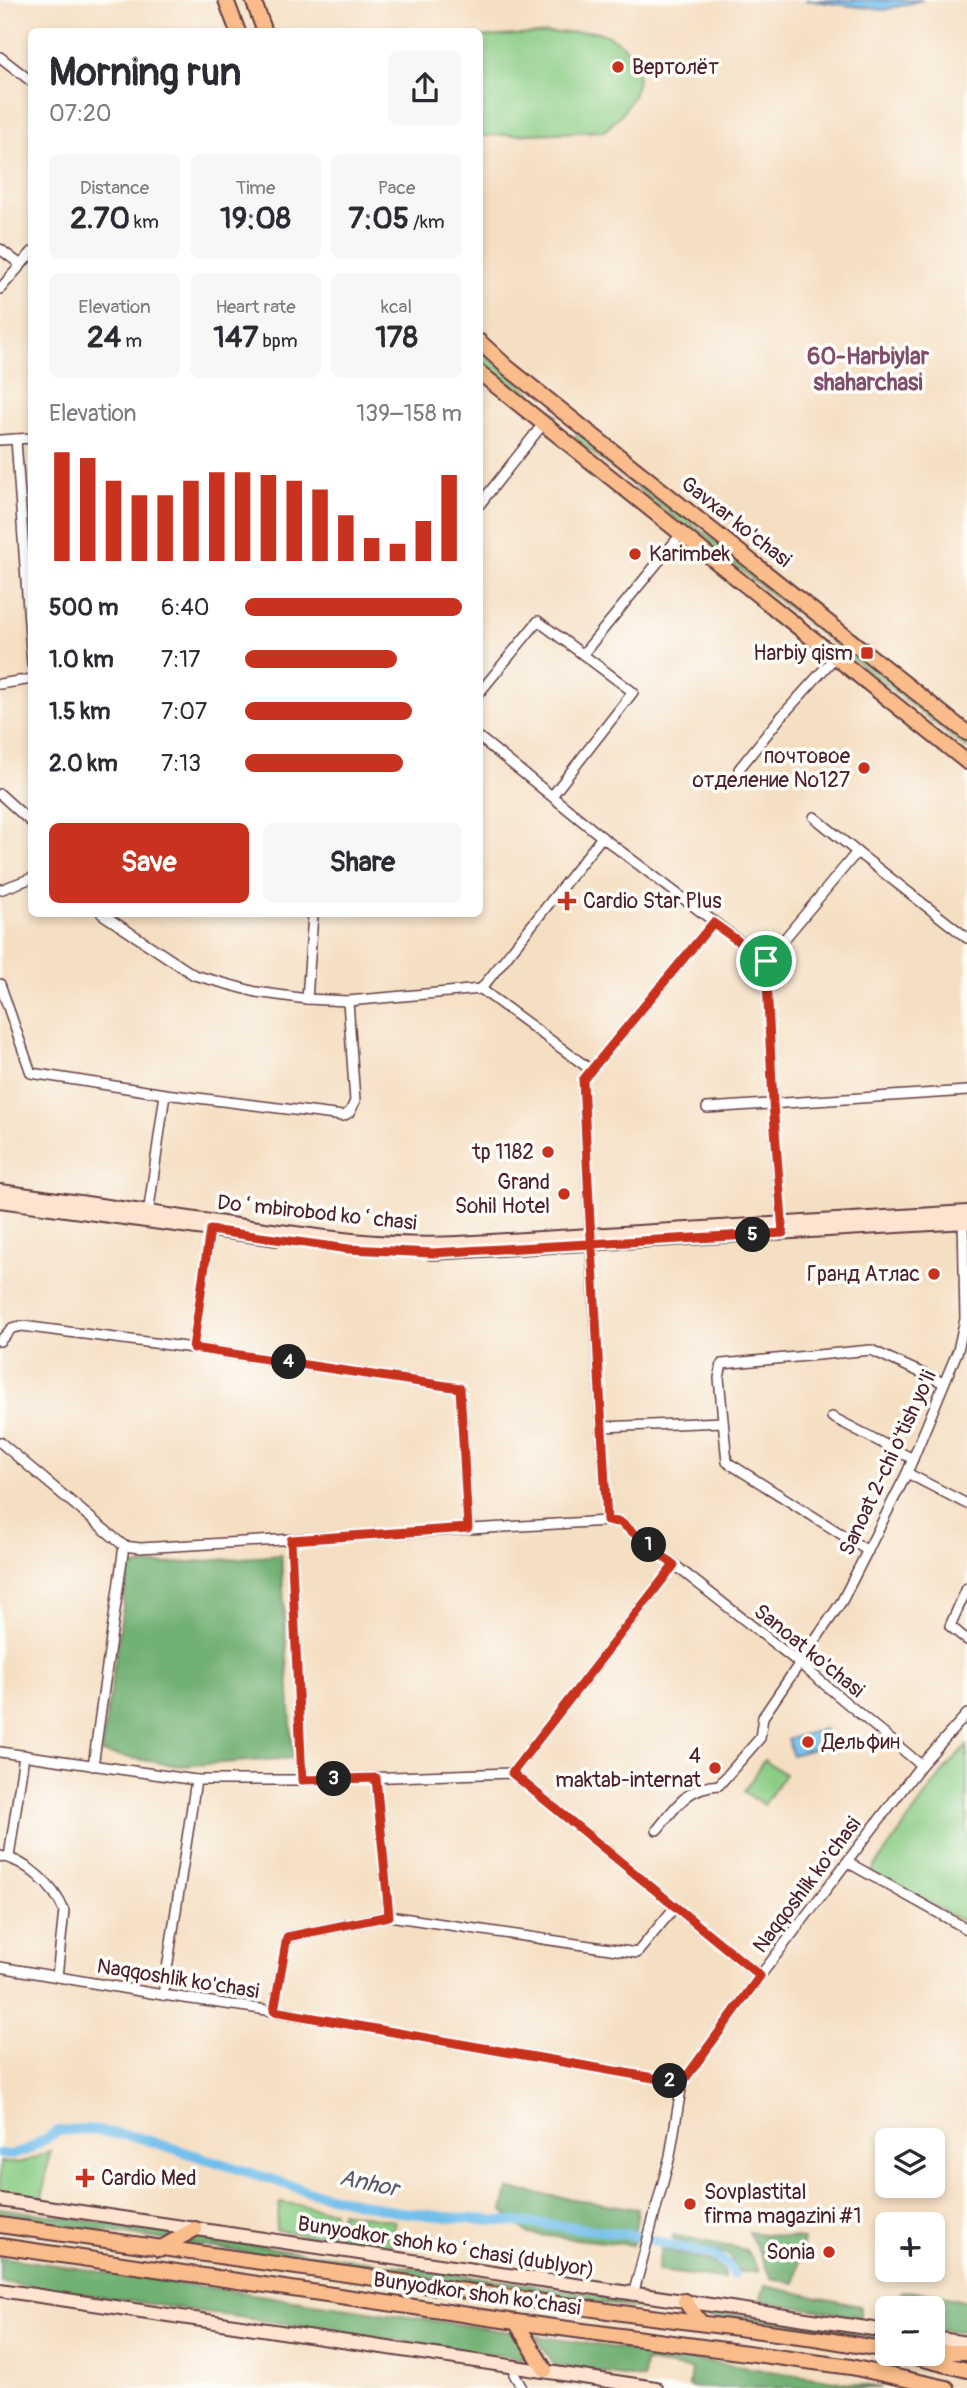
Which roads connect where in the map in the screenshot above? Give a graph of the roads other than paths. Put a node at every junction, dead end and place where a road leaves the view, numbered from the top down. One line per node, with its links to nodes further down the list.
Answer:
1 (226, 0): 3 (main road)
2 (253, 0): 4 (main road)
3 (238, 28)
4 (264, 28)
5 (0, 57): 6 (street)
6 (28, 79)
7 (0, 249): 9 (street)
8 (28, 257): 9 (street)
9 (21, 265): 10 (street)
10 (0, 289)
11 (483, 345): 13 (main road, Gavxar ko'chasi)
12 (483, 375): 14 (main road, Gavxar ko'chasi)
13 (576, 422): 17 (main road); 27 (main road, Gavxar ko'chasi)
14 (543, 424): 17 (main road, Gavxar ko'chasi); 19 (street)
15 (28, 438): 16 (street)
16 (16, 439): 18 (street); 21 (street)
17 (562, 439): 20 (main road, Gavxar ko'chasi)
18 (0, 440)
19 (483, 499)
20 (682, 533): 22 (street); 23 (main road, Gavxar ko'chasi)
21 (28, 608)
22 (583, 654): 26 (street); 32 (street)
23 (836, 656): 29 (main road, Gavxar ko'chasi); 30 (street)
24 (28, 680): 25 (street)
25 (0, 684)
26 (483, 688)
27 (967, 733)
28 (483, 740): 32 (street)
29 (967, 762)
30 (739, 769)
31 (0, 794): 34 (street)
32 (552, 796): 35 (street)
33 (814, 817): 36 (street)
34 (28, 819)
35 (602, 837): 42 (street); 46 (street)
36 (856, 852): 43 (street); 44 (street)
37 (28, 880): 38 (street)
38 (0, 890)
39 (107, 917): 47 (street)
40 (313, 917): 47 (street)
41 (967, 922): 43 (street)
42 (713, 923): 44 (street); 49 (street)
43 (963, 935)
44 (766, 961): 52 (street)
45 (0, 984): 51 (street)
46 (481, 989): 48 (street); 49 (street)
47 (307, 999): 48 (street)
48 (348, 1001): 51 (street)
49 (591, 1070): 60 (street)
50 (967, 1091): 52 (street)
51 (165, 1094): 56 (street)
52 (773, 1103): 53 (street); 59 (street)
53 (707, 1108)
54 (0, 1191): 56 (street, Doʻmbirobod koʻchasi)
55 (0, 1201): 56 (street, Doʻmbirobod koʻchasi)
56 (148, 1216): 58 (street, Doʻmbirobod koʻchasi)
57 (965, 1217): 59 (street, Doʻmbirobod koʻchasi); 63 (street, Sanoat 2-chi o'tish yo'li)
58 (211, 1225): 60 (street, Doʻmbirobod koʻchasi); 62 (street)
59 (783, 1228): 60 (street, Doʻmbirobod koʻchasi)
60 (591, 1240): 66 (street)
61 (0, 1341): 62 (street)
62 (193, 1348): 72 (street)
63 (944, 1383): 65 (street); 68 (street, Sanoat 2-chi o'tish yo'li)
64 (832, 1417): 68 (street)
65 (723, 1422): 66 (street); 75 (street)
66 (602, 1427): 71 (street)
67 (0, 1442): 74 (street)
68 (913, 1459): 69 (street, Sanoat 2-chi o'tish yo'li)
69 (907, 1472): 70 (street); 75 (street, Sanoat 2-chi o'tish yo'li)
70 (967, 1504)
71 (607, 1521): 72 (street); 76 (street, Sanoat ko'chasi)
72 (468, 1528): 73 (street)
73 (291, 1540): 74 (street); 88 (street)
74 (124, 1546): 84 (street)
75 (868, 1551): 79 (street, Sanoat 2-chi o'tish yo'li)
76 (674, 1565): 79 (street, Sanoat ko'chasi); 85 (street)
77 (967, 1588): 78 (street)
78 (967, 1640)
79 (797, 1667): 83 (street, Sanoat ko'chasi); 89 (street, Sanoat 2-chi o'tish yo'li)
80 (967, 1713): 83 (street, Naqqoshlik ko'chasi)
81 (0, 1752): 82 (street)
82 (24, 1755): 84 (street); 90 (street)
83 (921, 1765): 91 (street, Naqqoshlik ko'chasi)
84 (93, 1766): 87 (street)
85 (512, 1773): 86 (street); 92 (street)
86 (376, 1778): 88 (street); 93 (street)
87 (196, 1780): 88 (street); 98 (street)
88 (302, 1780)
89 (657, 1830)
90 (4, 1857): 97 (street)
91 (847, 1862): 94 (street); 96 (street, Naqqoshlik ko'chasi)
92 (675, 1907): 93 (street); 96 (street)
93 (389, 1916): 99 (street)
94 (967, 1929)
95 (0, 1967): 97 (street, Naqqoshlik ko'chasi)
96 (760, 1976): 100 (street, Naqqoshlik ko'chasi)
97 (57, 1977): 98 (street, Naqqoshlik ko'chasi)
98 (163, 1995): 99 (street, Naqqoshlik ko'chasi)
99 (274, 2011): 100 (street, Naqqoshlik ko'chasi)
100 (682, 2083): 107 (street, Naqqoshlik ko'chasi)
101 (0, 2200): 103 (street, Bunyodkor shoh koʻchasi (dublyor))
102 (0, 2225): 105 (main road, Bunyodkor shoh ko'chasi)
103 (195, 2229): 105 (main road); 107 (street, Bunyodkor shoh koʻchasi (dublyor))
104 (0, 2246): 109 (main road, Bunyodkor shoh ko'chasi)
105 (159, 2249): 110 (main road, Bunyodkor shoh ko'chasi)
106 (0, 2290): 118 (street)
107 (634, 2295): 108 (street, Bunyodkor shoh koʻchasi (dublyor))
108 (685, 2301): 110 (main road); 111 (street, Bunyodkor shoh koʻchasi (dublyor))
109 (516, 2322): 119 (main road); 124 (main road, Bunyodkor shoh ko'chasi)
110 (701, 2323): 114 (main road, Bunyodkor shoh ko'chasi)
111 (875, 2330)
112 (945, 2340): 113 (street)
113 (967, 2343)
114 (875, 2348)
115 (945, 2351): 116 (main road)
116 (967, 2351)
117 (945, 2364): 120 (main road)
118 (515, 2366): 119 (street); 122 (street)
119 (545, 2370): 121 (street)
120 (967, 2370)
121 (639, 2386): 123 (street)
122 (522, 2388)
123 (656, 2388)
124 (947, 2388)

